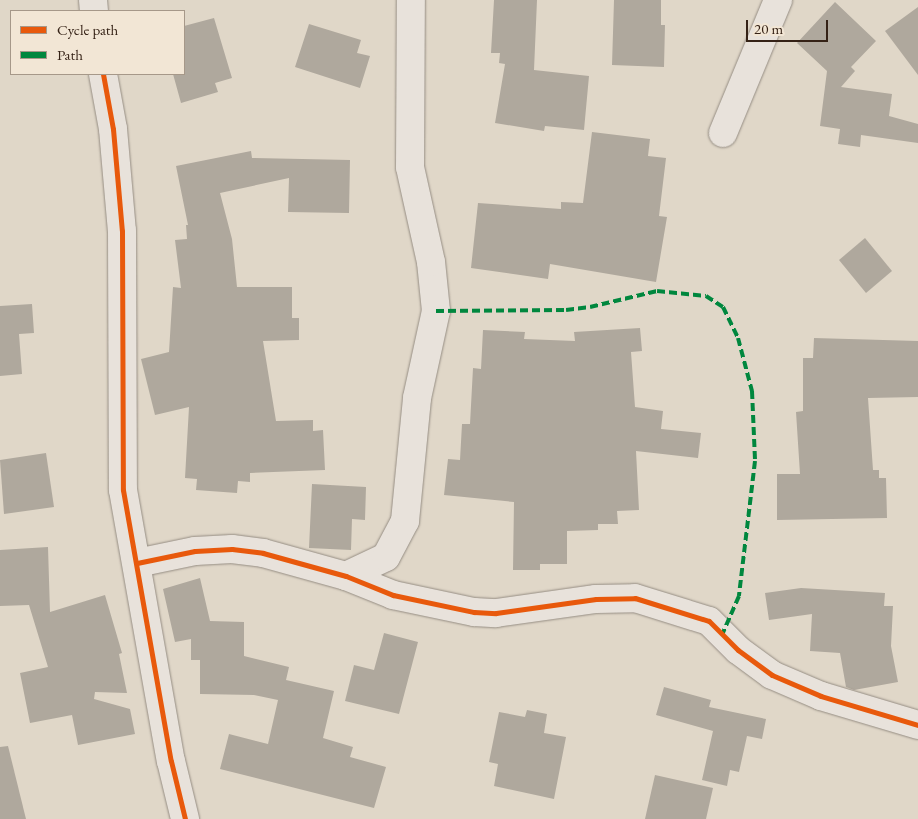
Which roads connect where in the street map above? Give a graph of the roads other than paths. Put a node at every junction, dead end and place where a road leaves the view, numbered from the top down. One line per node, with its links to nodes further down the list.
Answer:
1 (411, 0): 6 (street)
2 (778, 0): 4 (street)
3 (103, 75): 5 (street)
4 (723, 133)
5 (137, 563): 6 (street); 8 (street)
6 (346, 576): 7 (street)
7 (918, 725)
8 (185, 819)

